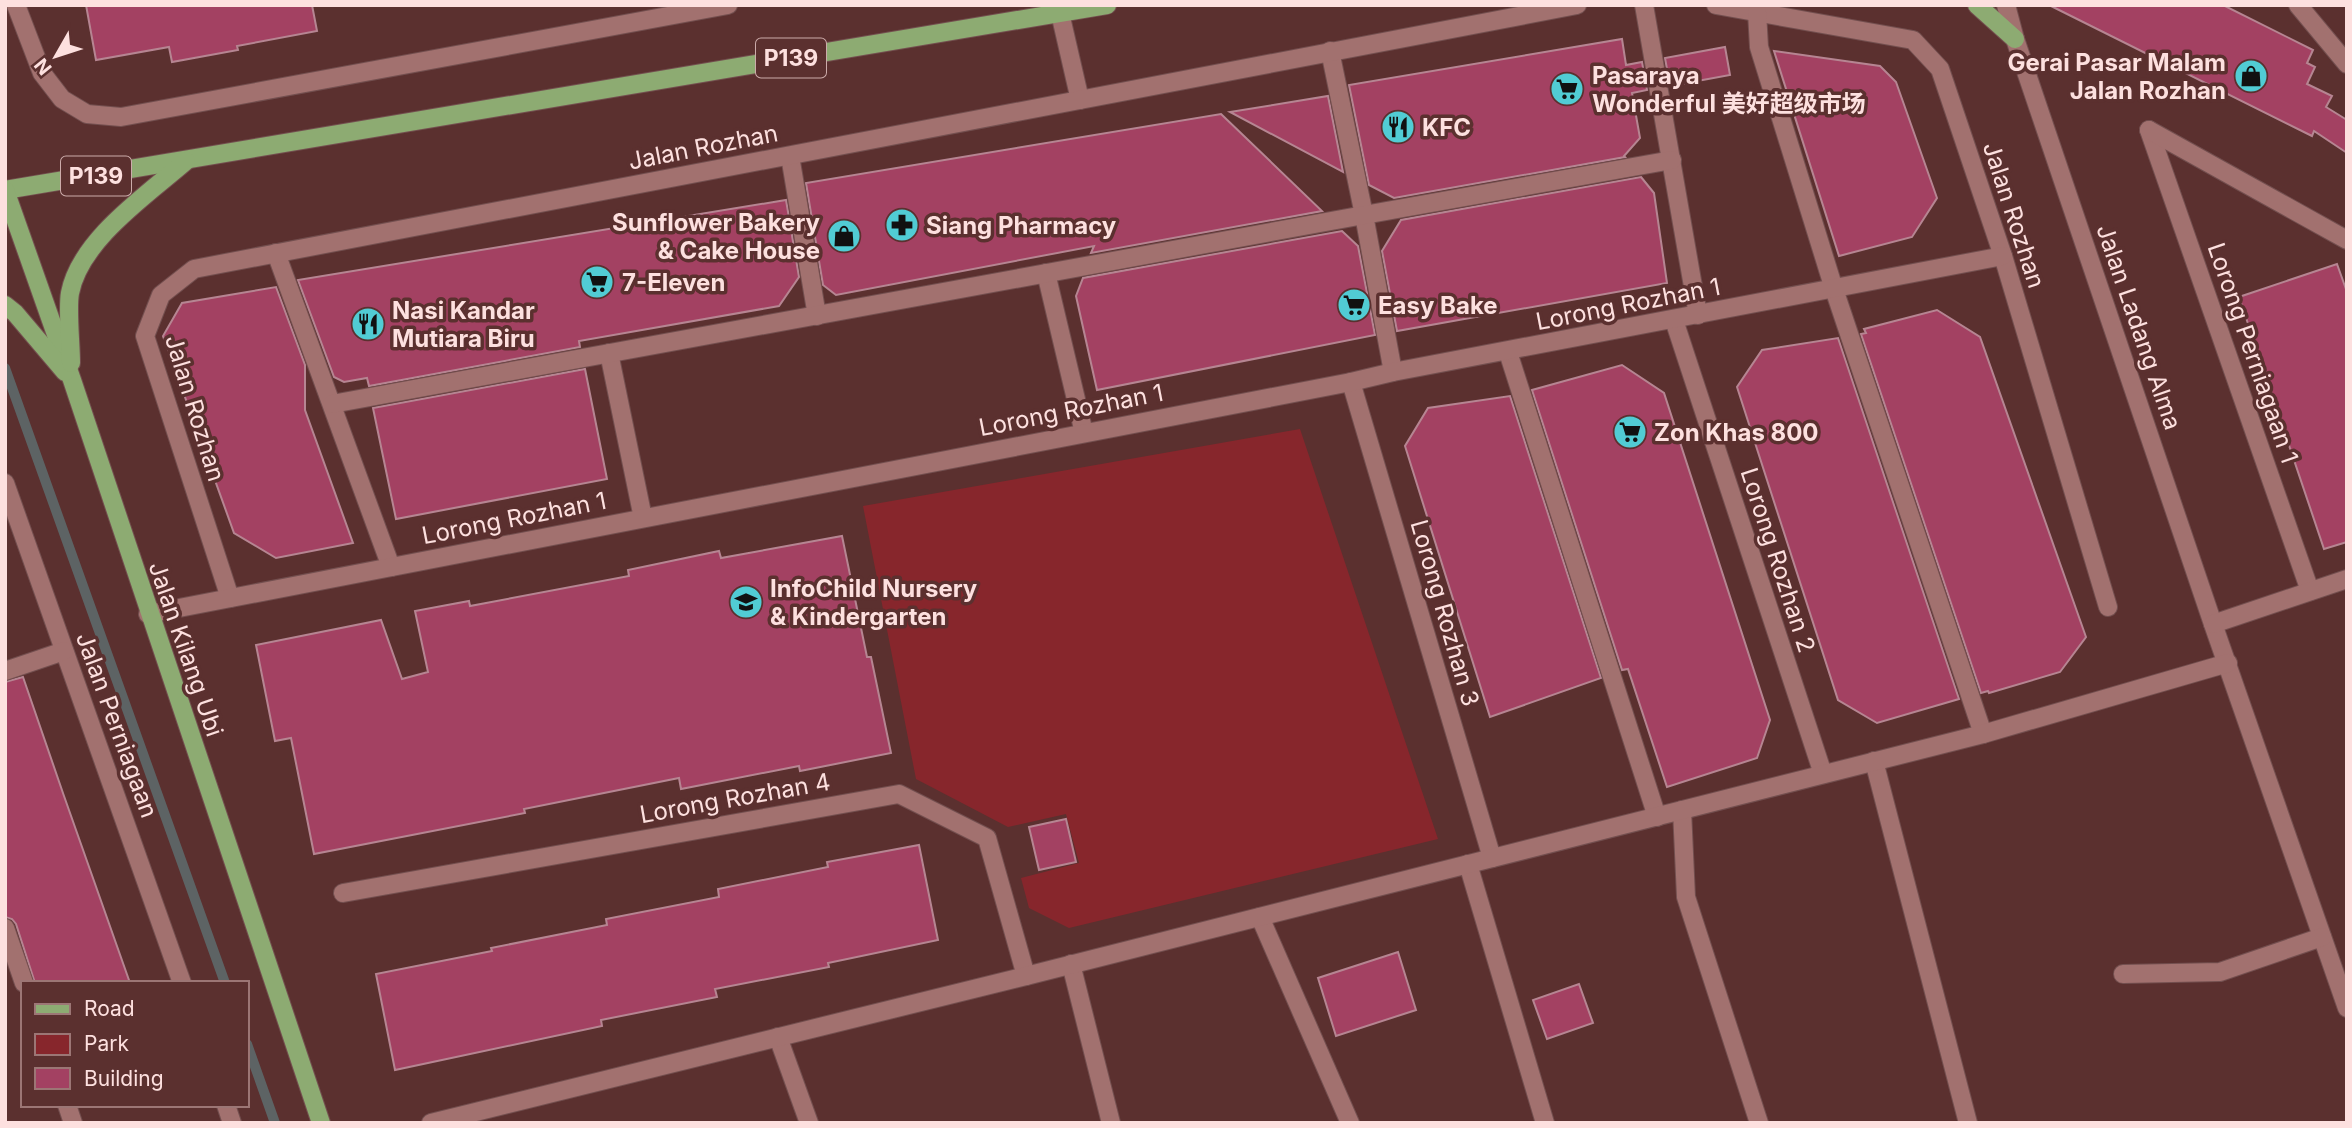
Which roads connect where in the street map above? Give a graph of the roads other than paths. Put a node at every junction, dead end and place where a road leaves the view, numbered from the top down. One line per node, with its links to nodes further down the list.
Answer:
1 (16, 5): 2 (street)
2 (728, 5)
3 (1107, 5): 12 (main road, P139)
4 (1577, 5): 14 (street, Jalan Rozhan)
5 (1644, 5): 18 (street)
6 (1716, 5): 11 (street, Jalan Rozhan)
7 (1977, 5): 13 (main road)
8 (2006, 5): 13 (street, Jalan Ladang Alma)
9 (2298, 5): 15 (street)
10 (1034, 11): 12 (main road, P139); 19 (main road, P139)
11 (1757, 12): 24 (street, Jalan Rozhan); 26 (street)
12 (1060, 13): 16 (street)
13 (2015, 39): 46 (street, Jalan Ladang Alma)
14 (1330, 51): 16 (street, Jalan Rozhan); 21 (street)
15 (2347, 64)
16 (1080, 100): 17 (street, Jalan Rozhan)
17 (790, 156): 23 (street, Jalan Rozhan); 29 (street)
18 (1672, 160): 21 (street); 28 (street)
19 (187, 161): 20 (main road, P139); 34 (main road)
20 (5, 190): 34 (main road, Jalan Kilang Ubi)
21 (1364, 215): 25 (street); 33 (street)
22 (2347, 240): 42 (street, Lorong Perniagaan 1)
23 (276, 253): 36 (street); 43 (street, Jalan Rozhan)
24 (2003, 256): 26 (street, Lorong Rozhan 1); 44 (street, Jalan Rozhan)
25 (1046, 273): 29 (street); 37 (street)
26 (1834, 289): 28 (street, Lorong Rozhan 1); 50 (street)
27 (5, 305): 34 (main road)
28 (1699, 315): 30 (street, Lorong Rozhan 1)
29 (817, 316): 32 (street)
30 (1674, 320): 31 (street, Lorong Rozhan 1); 52 (street, Lorong Rozhan 2)
31 (1508, 352): 33 (street, Lorong Rozhan 1); 54 (street)
32 (610, 353): 36 (street); 39 (street)
33 (1393, 372): 35 (street, Lorong Rozhan 1)
34 (72, 380): 45 (main road, Jalan Kilang Ubi)
35 (1351, 382): 37 (street, Lorong Rozhan 1); 55 (street, Lorong Rozhan 3)
36 (332, 404): 40 (street)
37 (1084, 433): 39 (street, Lorong Rozhan 1)
38 (5, 483): 47 (street, Jalan Perniagaan)
39 (643, 518): 40 (street, Lorong Rozhan 1)
40 (391, 567): 43 (street, Lorong Rozhan 1)
41 (2347, 579): 42 (street)
42 (2310, 591): 46 (street)
43 (230, 598): 45 (street, Lorong Rozhan 1)
44 (2108, 607)
45 (148, 614): 68 (main road, Jalan Kilang Ubi)
46 (2213, 624): 48 (street, Jalan Ladang Alma)
47 (64, 651): 49 (street); 65 (street, Jalan Perniagaan)
48 (2228, 663): 50 (street); 60 (street, Jalan Ladang Alma)
49 (5, 671)
50 (1983, 734): 51 (street)
51 (1874, 761): 52 (street); 75 (street)
52 (1823, 774): 53 (street)
53 (1682, 810): 54 (street); 74 (street)
54 (1657, 817): 55 (street)
55 (1492, 858): 56 (street)
56 (1468, 864): 58 (street); 73 (street)
57 (343, 893): 63 (street, Lorong Rozhan 4)
58 (1259, 917): 61 (street); 72 (street)
59 (5, 929): 64 (street)
60 (2322, 937): 62 (street); 66 (street, Jalan Ladang Alma)
61 (1071, 964): 63 (street); 71 (street)
62 (2123, 974)
63 (1026, 976): 67 (street)
64 (23, 981)
65 (181, 981)
66 (2347, 1008)
67 (778, 1037): 69 (street); 70 (street)
68 (321, 1123)
69 (431, 1123)
70 (809, 1123)
71 (1111, 1123)
72 (1350, 1123)
73 (1545, 1123)
74 (1759, 1123)
75 (1968, 1123)

